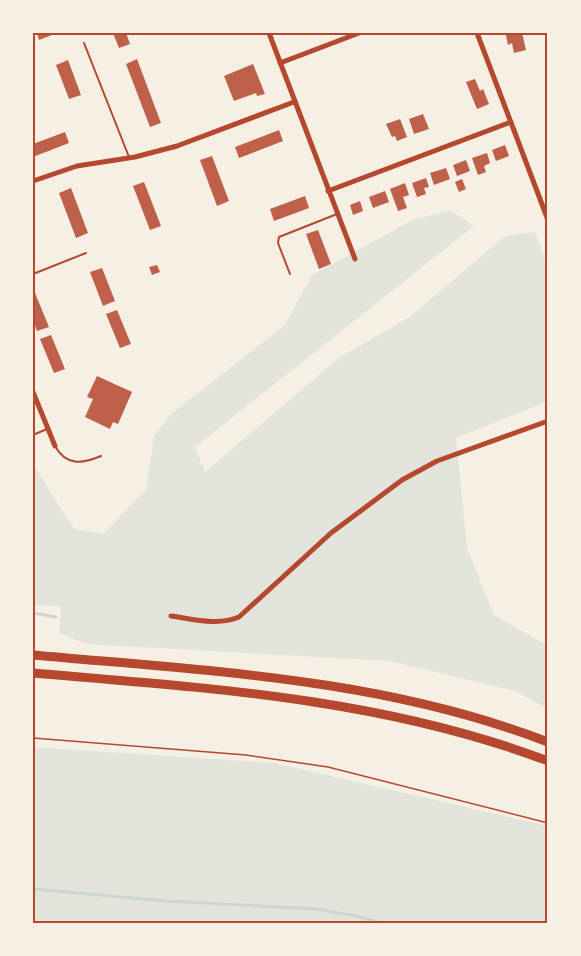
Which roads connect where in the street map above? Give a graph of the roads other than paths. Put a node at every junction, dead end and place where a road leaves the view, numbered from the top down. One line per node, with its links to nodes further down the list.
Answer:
1 (269, 33): 5 (street)
2 (358, 33): 5 (street)
3 (477, 33): 7 (street)
4 (84, 43): 8 (lane)
5 (280, 63): 6 (street)
6 (294, 102): 8 (street); 10 (street)
7 (511, 122): 10 (street); 12 (street)
8 (129, 158): 9 (street)
9 (33, 181)
10 (328, 191): 11 (street)
11 (337, 214): 14 (street); 16 (lane)
12 (548, 220)
13 (86, 253): 15 (lane)
14 (355, 259)
15 (33, 274)
16 (290, 274)
17 (33, 392): 19 (street)
18 (548, 421): 23 (street)
19 (48, 429): 20 (lane); 21 (street)
20 (33, 435)
21 (55, 446): 22 (lane)
22 (101, 456)
23 (171, 616)
24 (33, 656): 26 (highway)
25 (33, 673): 29 (highway)
26 (511, 728): 27 (highway); 28 (highway)
27 (548, 735)
28 (548, 742)
29 (548, 761)

